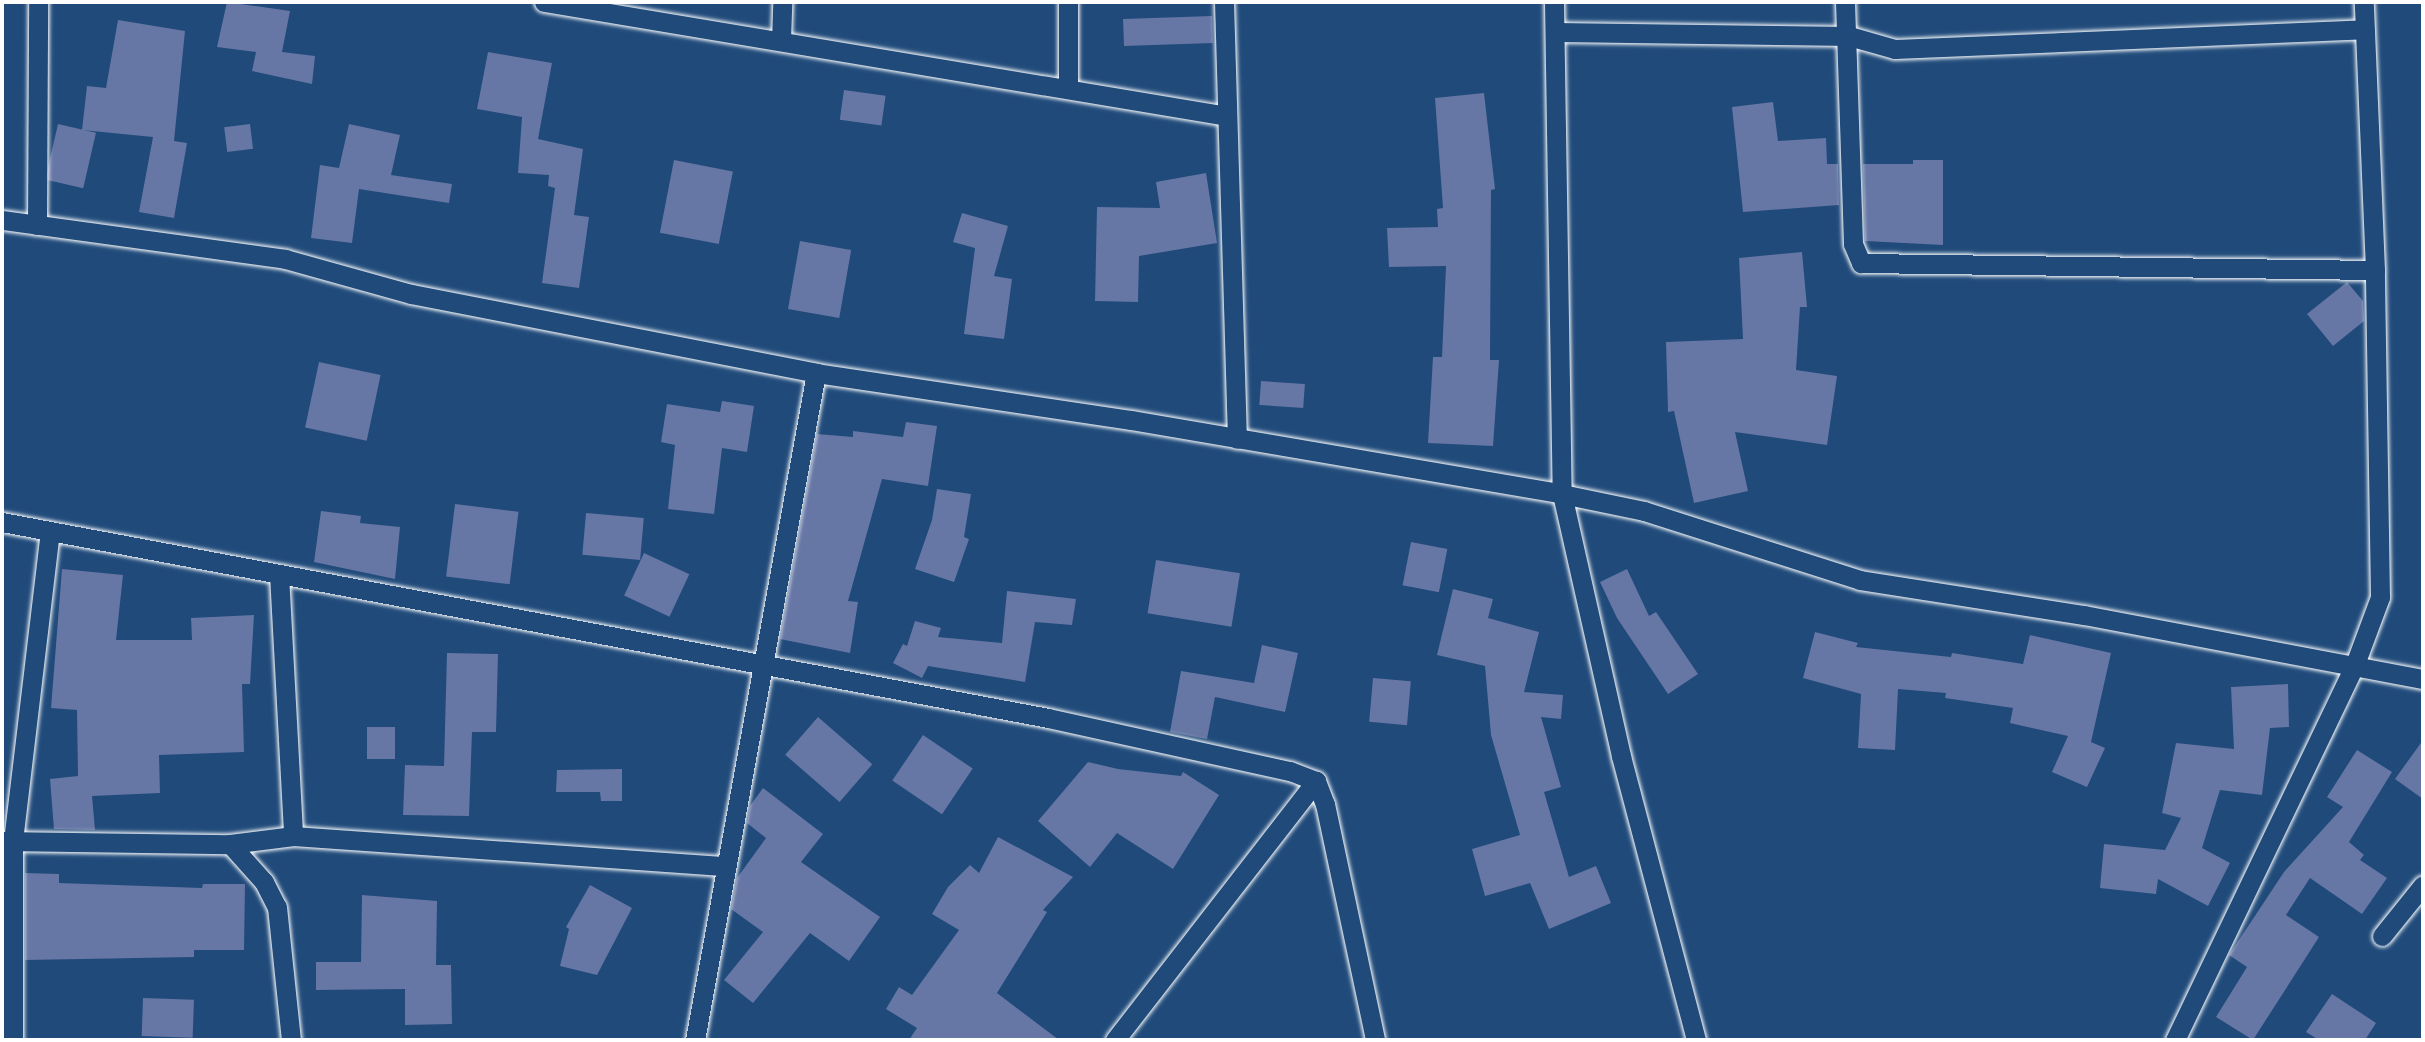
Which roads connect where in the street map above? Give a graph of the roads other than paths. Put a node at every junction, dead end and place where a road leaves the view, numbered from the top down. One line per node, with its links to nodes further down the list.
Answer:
1 (38, 2): 16 (street)
2 (544, 2): 12 (street)
3 (782, 2): 12 (street)
4 (1068, 2): 13 (street)
5 (1224, 2): 14 (street)
6 (1554, 2): 10 (street)
7 (1845, 2): 11 (street)
8 (2364, 2): 9 (street)
9 (2365, 29): 11 (street); 17 (street)
10 (1556, 32): 11 (street); 20 (street)
11 (1849, 36): 17 (street)
12 (781, 40): 13 (street)
13 (1068, 88): 14 (street)
14 (1227, 116): 19 (street)
15 (2, 220): 16 (street)
16 (37, 225): 18 (street)
17 (2375, 270): 25 (street)
18 (816, 373): 19 (street); 24 (street)
19 (1237, 439): 20 (street)
20 (1562, 494): 25 (street); 39 (street)
21 (2, 522): 22 (street)
22 (50, 531): 23 (street); 29 (street)
23 (279, 574): 24 (street); 28 (street)
24 (760, 663): 27 (street); 31 (street)
25 (2354, 667): 26 (street); 40 (street)
26 (2423, 679)
27 (1315, 781): 37 (street); 38 (street)
28 (293, 836): 30 (street); 31 (street)
29 (7, 841): 30 (street); 34 (street)
30 (230, 844): 35 (street)
31 (726, 866): 36 (street)
32 (2423, 885): 33 (street)
33 (2382, 936)
34 (13, 1040)
35 (291, 1040)
36 (695, 1040)
37 (1115, 1040)
38 (1375, 1040)
39 (1696, 1040)
40 (2175, 1040)

